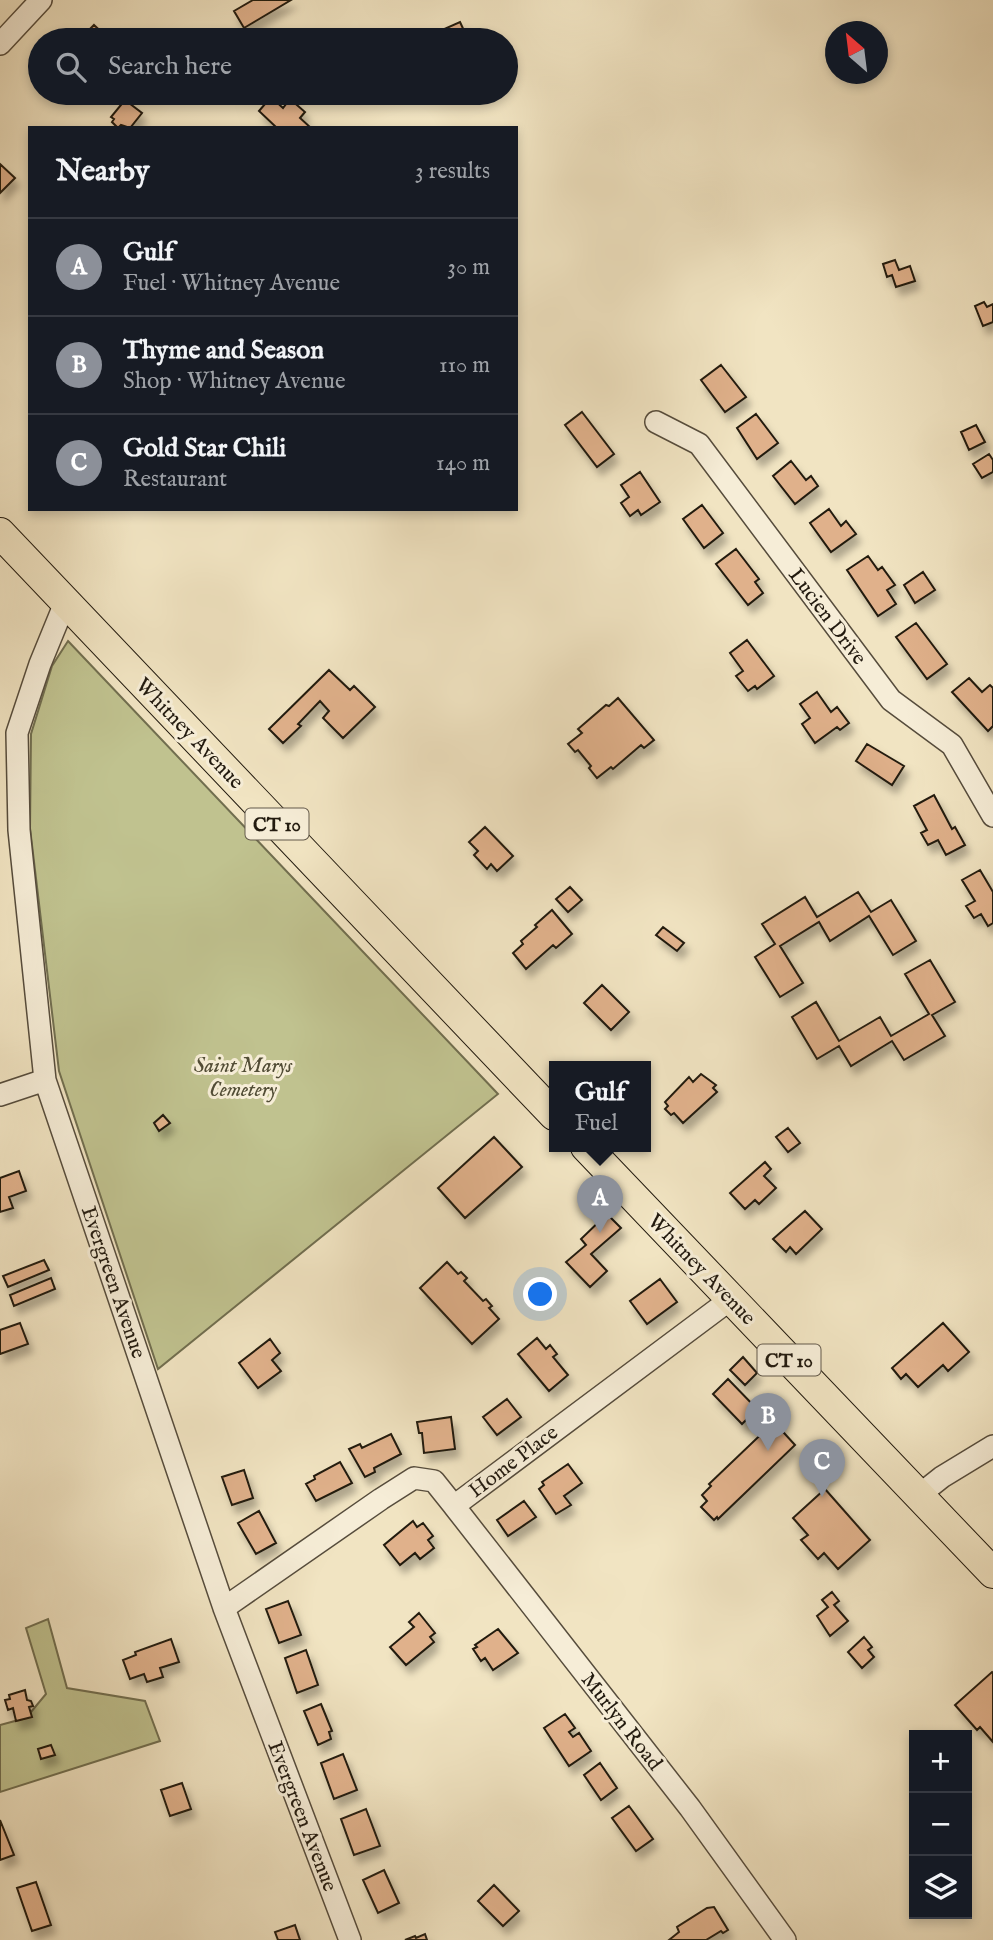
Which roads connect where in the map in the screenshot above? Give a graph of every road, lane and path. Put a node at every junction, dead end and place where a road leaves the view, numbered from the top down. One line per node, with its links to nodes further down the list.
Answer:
1 (41, 0): 2 (street)
2 (0, 44)
3 (656, 422): 6 (street, Lucien Drive)
4 (0, 533): 5 (highway, Whitney Avenue / CT 10)
5 (65, 603): 7 (street, Evergreen Avenue); 9 (highway, Whitney Avenue / CT 10)
6 (993, 816)
7 (45, 1080): 8 (street); 16 (street, Evergreen Avenue)
8 (0, 1095)
9 (549, 1109)
10 (591, 1152): 11 (highway, Whitney Avenue / CT 10)
11 (731, 1299): 13 (highway, Whitney Avenue / CT 10); 14 (street, Home Place)
12 (993, 1446): 13 (street)
13 (918, 1496): 15 (highway, Whitney Avenue / CT 10)
14 (454, 1506): 16 (street, Home Place); 18 (street, Murlyn Road)
15 (993, 1573)
16 (224, 1608): 17 (street, Evergreen Avenue)
17 (350, 1940)
18 (785, 1940)

